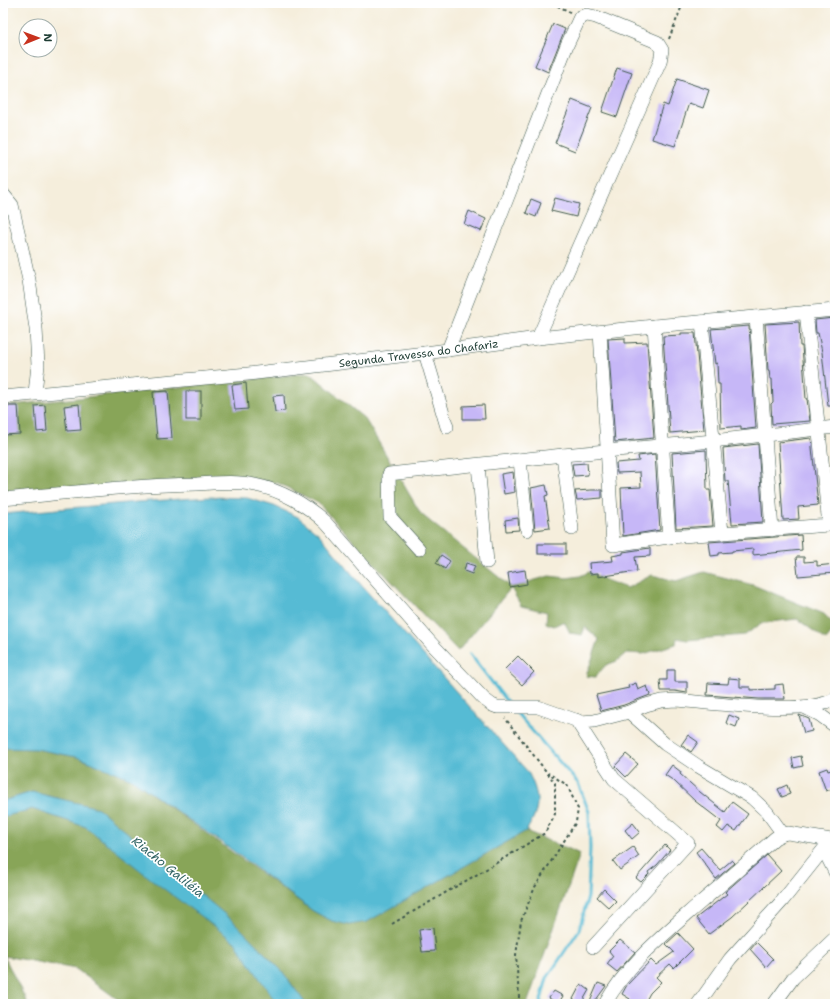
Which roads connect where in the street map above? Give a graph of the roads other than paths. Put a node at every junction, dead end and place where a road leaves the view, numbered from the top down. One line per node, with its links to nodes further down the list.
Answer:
1 (3, 194): 11 (street)
2 (835, 310): 3 (street, Segunda Travessa do Chafariz)
3 (806, 312): 4 (street, Segunda Travessa do Chafariz); 15 (street)
4 (756, 317): 5 (street, Segunda Travessa do Chafariz); 16 (street)
5 (702, 322): 6 (street, Segunda Travessa do Chafariz); 17 (street)
6 (654, 326): 7 (street, Segunda Travessa do Chafariz); 18 (street)
7 (600, 332): 8 (street, Segunda Travessa do Chafariz); 19 (street)
8 (538, 338): 9 (street, Segunda Travessa do Chafariz); 9 (street)
9 (448, 350): 10 (street, Segunda Travessa do Chafariz)
10 (425, 353): 11 (street, Segunda Travessa do Chafariz); 13 (street)
11 (35, 393): 12 (street, Segunda Travessa do Chafariz)
12 (3, 397)
13 (447, 428)
14 (835, 428): 15 (street)
15 (819, 430): 16 (street); 24 (street)
16 (765, 436): 17 (street); 27 (street)
17 (713, 441): 18 (street); 28 (street)
18 (664, 446): 19 (street); 29 (street)
19 (607, 452): 20 (street); 29 (street)
20 (563, 455): 21 (street); 25 (street)
21 (520, 460): 22 (street); 26 (street)
22 (478, 465): 30 (street); 31 (street)
23 (3, 499): 35 (street)
24 (832, 525): 27 (street)
25 (572, 529)
26 (527, 530)
27 (772, 530): 28 (street)
28 (722, 533): 29 (street)
29 (669, 537)
30 (419, 549)
31 (487, 562)
32 (835, 699): 33 (street)
33 (804, 707): 34 (street); 36 (street)
34 (629, 712): 35 (street); 37 (street)
35 (576, 720): 41 (street)
36 (835, 726)
37 (783, 834): 38 (street); 42 (street)
38 (830, 843): 39 (street); 43 (street)
39 (835, 872)
40 (835, 938): 44 (street)
41 (593, 947)
42 (604, 1004)
43 (698, 1004)
44 (774, 1004)

